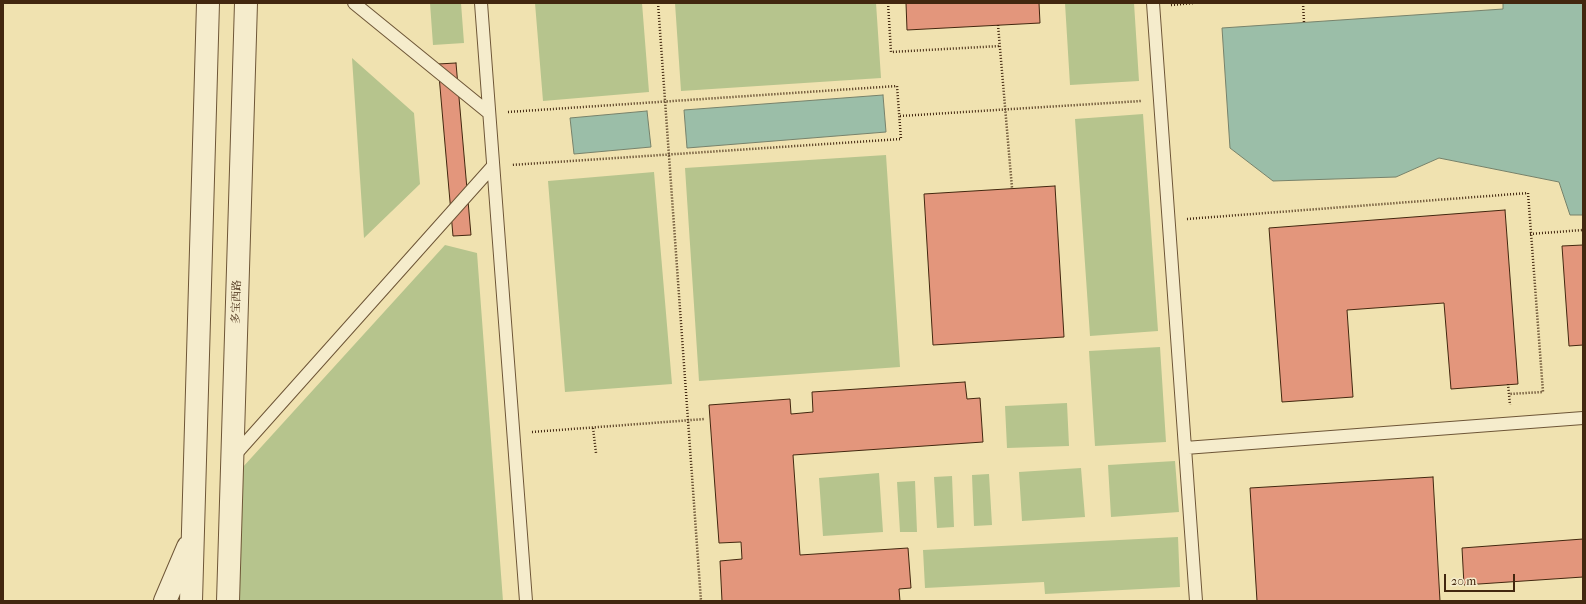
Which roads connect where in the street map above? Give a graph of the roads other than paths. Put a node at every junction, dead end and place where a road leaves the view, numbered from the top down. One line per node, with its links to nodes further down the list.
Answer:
1 (208, 3): 11 (street)
2 (246, 3): 10 (street, 多宝西路)
3 (354, 3): 6 (lane)
4 (481, 3): 6 (lane)
5 (1153, 5): 9 (lane)
6 (489, 113): 7 (lane)
7 (493, 166): 10 (lane); 15 (lane)
8 (1583, 418): 9 (lane)
9 (1185, 448): 16 (lane)
10 (232, 458): 14 (street, 多宝西路)
11 (193, 537): 12 (street); 13 (street)
12 (164, 601)
13 (191, 601)
14 (228, 601)
15 (526, 601)
16 (1196, 601)

